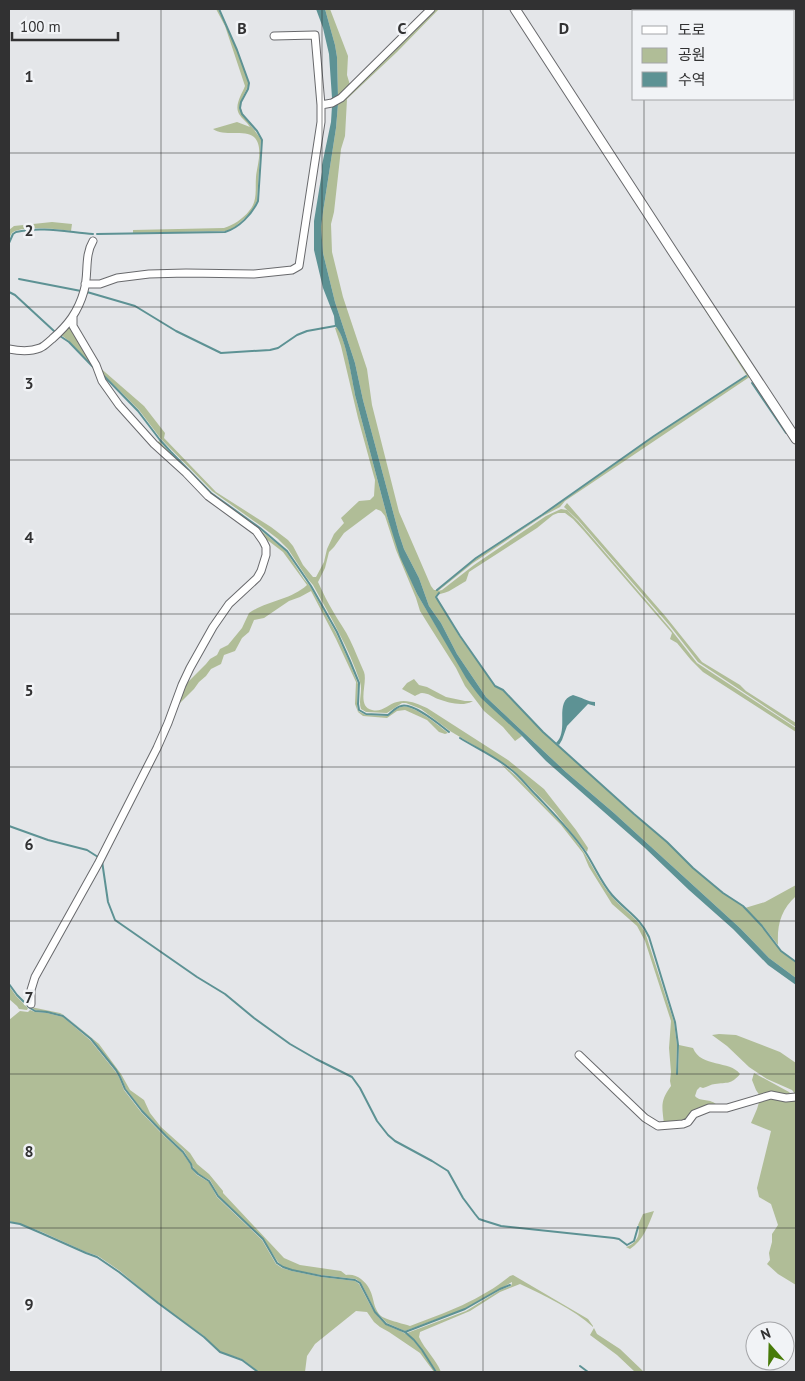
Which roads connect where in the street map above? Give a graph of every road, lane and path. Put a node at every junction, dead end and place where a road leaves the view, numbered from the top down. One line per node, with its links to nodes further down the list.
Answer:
1 (430, 9): 4 (street)
2 (515, 9): 9 (street)
3 (274, 36): 4 (street)
4 (321, 105): 6 (street)
5 (93, 241): 6 (street)
6 (85, 284): 7 (street)
7 (73, 317): 8 (street); 10 (street)
8 (9, 348)
9 (796, 439)
10 (30, 1004)
11 (579, 1055): 12 (street)
12 (796, 1097)

